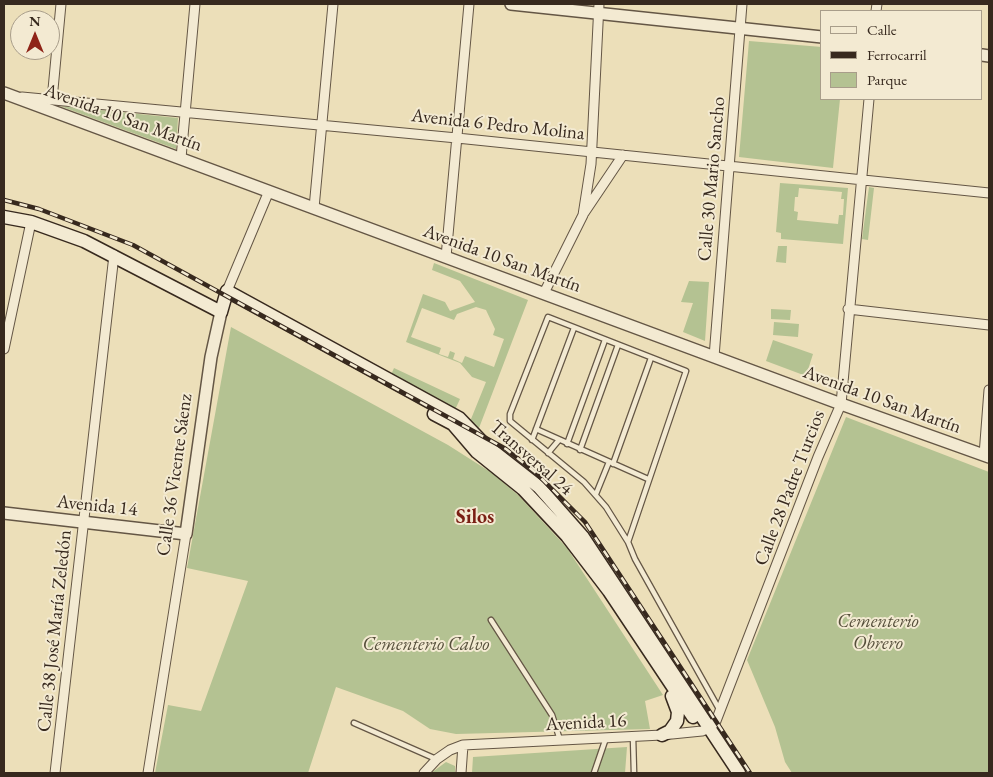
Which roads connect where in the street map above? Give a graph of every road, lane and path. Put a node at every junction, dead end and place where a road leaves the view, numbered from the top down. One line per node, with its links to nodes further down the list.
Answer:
1 (61, 4): 11 (street)
2 (195, 4): 13 (street)
3 (333, 4): 14 (street)
4 (469, 4): 15 (street)
5 (511, 4): 7 (street)
6 (742, 4): 8 (street, Calle 30 Mario Sancho)
7 (598, 8): 8 (street); 16 (street)
8 (741, 28): 9 (street); 19 (street, Calle 30 Mario Sancho)
9 (820, 37)
10 (7, 96): 11 (street, Avenida 6 Pedro Molina); 18 (street, Avenida 10 San Martín)
11 (52, 100): 13 (street, Avenida 6 Pedro Molina)
12 (868, 100): 20 (street, Calle 28 Padre Turcios)
13 (186, 112): 14 (street, Avenida 6 Pedro Molina); 18 (street)
14 (323, 125): 15 (street, Avenida 6 Pedro Molina); 23 (street)
15 (458, 138): 16 (street, Avenida 6 Pedro Molina); 28 (street)
16 (591, 152): 17 (street, Avenida 6 Pedro Molina); 24 (street)
17 (623, 155): 19 (street, Avenida 6 Pedro Molina); 24 (street)
18 (181, 158): 21 (street, Avenida 10 San Martín)
19 (729, 166): 20 (street, Avenida 6 Pedro Molina); 38 (street, Calle 30 Mario Sancho)
20 (861, 180): 22 (street, Avenida 6 Pedro Molina); 31 (street, Calle 28 Padre Turcios)
21 (269, 190): 23 (street, Avenida 10 San Martín); 30 (street, Calle 36 Vicente Sáenz)
22 (989, 194)
23 (314, 208): 28 (street, Avenida 10 San Martín)
24 (583, 216): 29 (street)
25 (4, 217): 26 (main road)
26 (31, 222): 27 (main road); 37 (street)
27 (114, 255): 32 (main road); 53 (street, Calle 38 José María Zeledón)
28 (446, 257): 29 (street, Avenida 10 San Martín)
29 (544, 293): 38 (street, Avenida 10 San Martín)
30 (226, 295): 32 (main road, Calle 36 Vicente Sáenz); 56 (main road, Transversal 24)
31 (848, 309): 33 (street); 41 (street, Calle 28 Padre Turcios)
32 (221, 312): 54 (street, Calle 36 Vicente Sáenz)
33 (989, 325)
34 (574, 328): 35 (lane); 42 (lane); 43 (lane)
35 (605, 340): 36 (lane); 45 (lane)
36 (618, 345): 39 (lane); 46 (lane)
37 (4, 350)
38 (714, 357): 41 (street, Avenida 10 San Martín)
39 (651, 358): 49 (lane); 50 (lane)
40 (989, 390): 48 (street)
41 (841, 404): 48 (street, Avenida 10 San Martín); 59 (street, Calle 28 Padre Turcios)
42 (536, 429): 43 (lane); 44 (lane)
43 (532, 440): 47 (lane)
44 (560, 440): 45 (lane); 47 (lane)
45 (567, 444): 46 (lane)
46 (580, 450): 49 (lane)
47 (548, 454): 51 (lane)
48 (987, 456)
49 (611, 463): 50 (lane); 51 (lane)
50 (648, 478): 55 (lane)
51 (596, 494): 55 (lane)
52 (4, 513): 53 (street, Avenida 14)
53 (84, 522): 54 (street, Avenida 14); 68 (street, Calle 38 José María Zeledón)
54 (186, 534): 69 (street, Calle 36 Vicente Sáenz)
55 (628, 542): 59 (lane)
56 (613, 588): 58 (main road, Transversal 24); 61 (main road, Transversal 24)
57 (491, 620): 65 (lane)
58 (667, 679): 61 (main road, Transversal 24); 62 (main road)
59 (721, 713): 61 (street, Calle 28 Padre Turcios)
60 (354, 723): 67 (lane)
61 (706, 730): 62 (street, Avenida 16); 74 (main road, Transversal 24); 75 (main road, Transversal 24)
62 (662, 735): 63 (street, Avenida 16)
63 (633, 737): 64 (street, Avenida 16); 73 (lane)
64 (606, 738): 65 (street, Avenida 16); 72 (lane)
65 (560, 740): 66 (street, Avenida 16)
66 (462, 745): 67 (street); 71 (street)
67 (438, 759): 70 (street)
68 (55, 773)
69 (148, 773)
70 (424, 773)
71 (461, 773)
72 (594, 773)
73 (634, 773)
74 (729, 773)
75 (739, 773)

